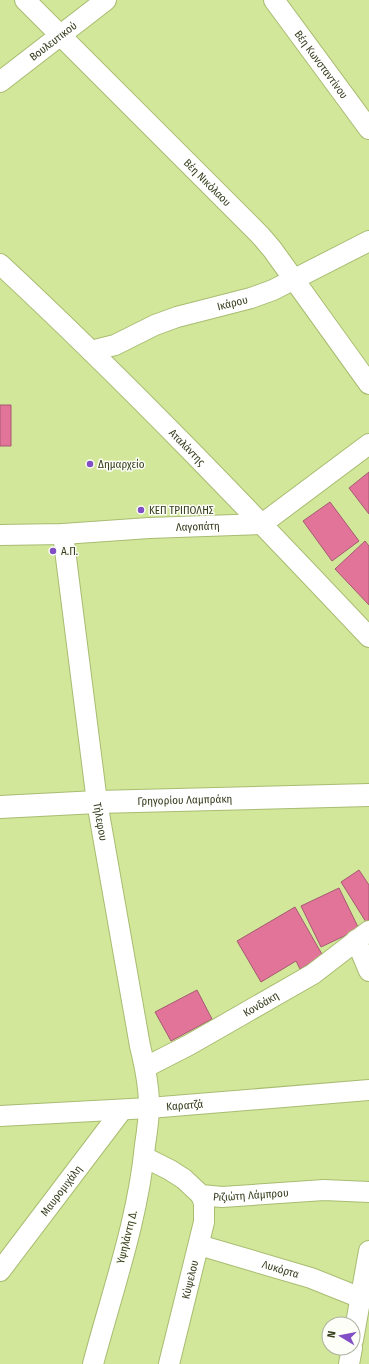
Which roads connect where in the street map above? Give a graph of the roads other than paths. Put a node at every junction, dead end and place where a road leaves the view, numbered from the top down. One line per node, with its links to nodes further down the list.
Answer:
1 (25, 0): 4 (street, Βέη Νικόλαου)
2 (106, 0): 4 (street, Βουλευτικού)
3 (274, 0): 6 (street, Βέη Κωνσταντίνου)
4 (61, 35): 5 (street, Βουλευτικού); 9 (street, Βέη Νικόλαου)
5 (0, 82)
6 (369, 129)
7 (369, 241): 9 (street, Ικάρου)
8 (0, 264): 10 (street, Αταλάντης)
9 (294, 280): 10 (street, Ικάρου); 11 (street, Βέη Νικόλαου)
10 (91, 351): 13 (street, Αταλάντης)
11 (369, 384)
12 (369, 444): 13 (street)
13 (262, 524): 14 (street, Λαγοπάτη); 16 (street, Αταλάντης)
14 (64, 534): 15 (street, Λαγοπάτη); 18 (street, Τήλεφου)
15 (0, 535)
16 (369, 637)
17 (369, 796): 18 (main road, Γρηγορίου Λαμπράκη)
18 (97, 802): 19 (main road, Γρηγορίου Λαμπράκη); 22 (street, Τήλεφου)
19 (0, 807)
20 (363, 935): 21 (street); 22 (street, Κονδάκη)
21 (369, 971)
22 (146, 1067): 24 (street, Τήλεφου)
23 (369, 1090): 24 (street, Καρατζά)
24 (149, 1108): 25 (street, Καρατζά); 27 (street, Υψηλάντη Δ.)
25 (122, 1110): 26 (street, Καρατζά); 32 (street, Μαυρομιχάλη)
26 (0, 1116)
27 (144, 1157): 29 (street, Ριζιώτη Λάμπρου); 35 (street, Υψηλάντη Δ.)
28 (369, 1192): 29 (street, Ριζιώτη Λάμπρου)
29 (202, 1195): 30 (street, Κύψελου)
30 (198, 1245): 33 (street, Λυκόρτα); 36 (street, Κύψελου)
31 (369, 1251): 33 (street)
32 (0, 1272)
33 (361, 1298): 34 (street)
34 (363, 1321)
35 (93, 1364)
36 (169, 1364)

